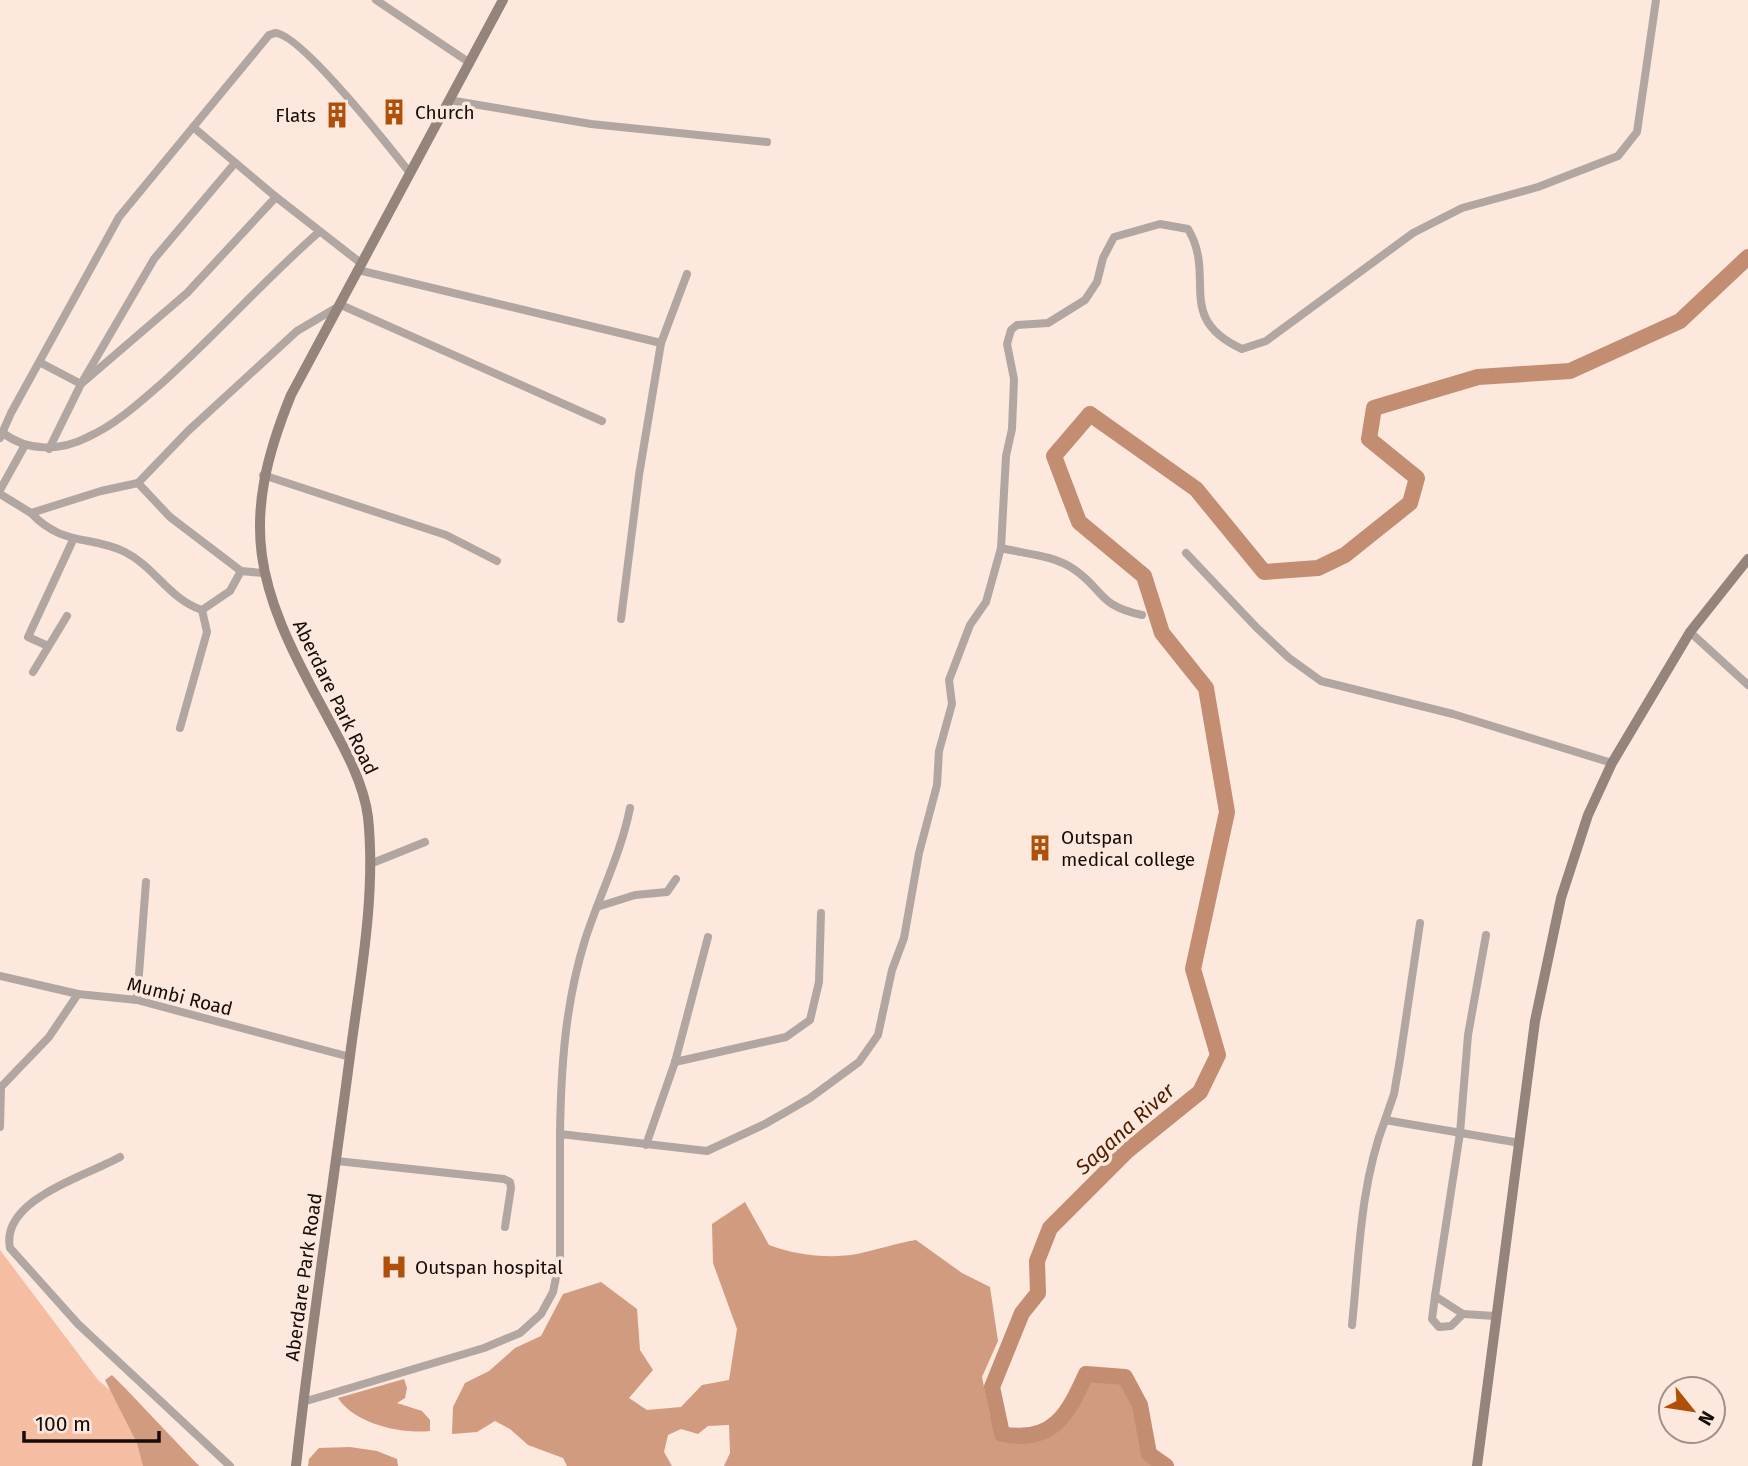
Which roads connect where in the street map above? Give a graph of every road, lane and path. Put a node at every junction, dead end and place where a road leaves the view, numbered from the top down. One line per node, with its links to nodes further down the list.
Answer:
1 (376, 0): 4 (street)
2 (503, 0): 4 (street, Aberdare Park Road)
3 (1656, 0): 27 (street)
4 (470, 63): 5 (street, Aberdare Park Road)
5 (449, 100): 7 (street); 9 (street, Aberdare Park Road)
6 (193, 127): 8 (street); 9 (street); 16 (street)
7 (767, 142)
8 (235, 163): 10 (street); 17 (street)
9 (410, 173): 12 (street, Aberdare Park Road)
10 (276, 197): 11 (street); 17 (street)
11 (319, 232): 12 (street); 21 (street)
12 (360, 267): 14 (street, Aberdare Park Road); 15 (street)
13 (687, 274): 15 (street)
14 (341, 305): 18 (street); 22 (street, Aberdare Park Road); 23 (street)
15 (661, 343): 36 (street)
16 (41, 363): 17 (street); 19 (street)
17 (81, 384): 21 (street)
18 (602, 421)
19 (1, 435): 20 (street)
20 (25, 445): 21 (street); 24 (street)
21 (49, 449)
22 (263, 475): 30 (street); 32 (street, Aberdare Park Road)
23 (138, 483): 25 (street); 31 (street)
24 (0, 492): 25 (street)
25 (31, 513): 26 (street)
26 (73, 540): 33 (street); 38 (street)
27 (1001, 548): 34 (street); 64 (street)
28 (1186, 553): 42 (street)
29 (1748, 559): 37 (street)
30 (497, 561)
31 (241, 571): 32 (street); 33 (street)
32 (263, 573): 45 (street, Aberdare Park Road)
33 (202, 610): 41 (street)
34 (1142, 615)
35 (67, 616): 38 (street)
36 (621, 620)
37 (1690, 632): 40 (street); 42 (street)
38 (48, 646): 39 (street)
39 (33, 672)
40 (1748, 685)
41 (180, 728)
42 (1612, 763): 63 (street)
43 (629, 808): 48 (street)
44 (425, 842): 45 (street)
45 (370, 864): 56 (street, Aberdare Park Road)
46 (676, 879): 48 (street)
47 (146, 882): 55 (street)
48 (597, 907): 62 (street)
49 (821, 914): 57 (street)
50 (1420, 923): 59 (street)
51 (1486, 935): 61 (street)
52 (708, 937): 57 (street)
53 (0, 976): 54 (street, Mumbi Road)
54 (78, 994): 55 (street, Mumbi Road); 58 (street)
55 (137, 1000): 56 (street, Mumbi Road)
56 (350, 1057): 66 (street, Aberdare Park Road)
57 (676, 1062): 64 (street)
58 (0, 1088): 60 (street)
59 (1385, 1120): 61 (street); 71 (street)
60 (0, 1127)
61 (1460, 1133): 63 (street); 68 (street)
62 (559, 1134): 64 (street); 72 (street)
63 (1520, 1143): 70 (street)
64 (646, 1144)
65 (120, 1157): 73 (street)
66 (337, 1161): 67 (street); 72 (street, Aberdare Park Road)
67 (505, 1227)
68 (1434, 1296): 69 (street); 69 (street)
69 (1463, 1314): 70 (street)
70 (1495, 1316): 75 (street)
71 (1352, 1325)
72 (303, 1402): 74 (street, Aberdare Park Road)
73 (230, 1466)
74 (296, 1466)
75 (1477, 1466)

